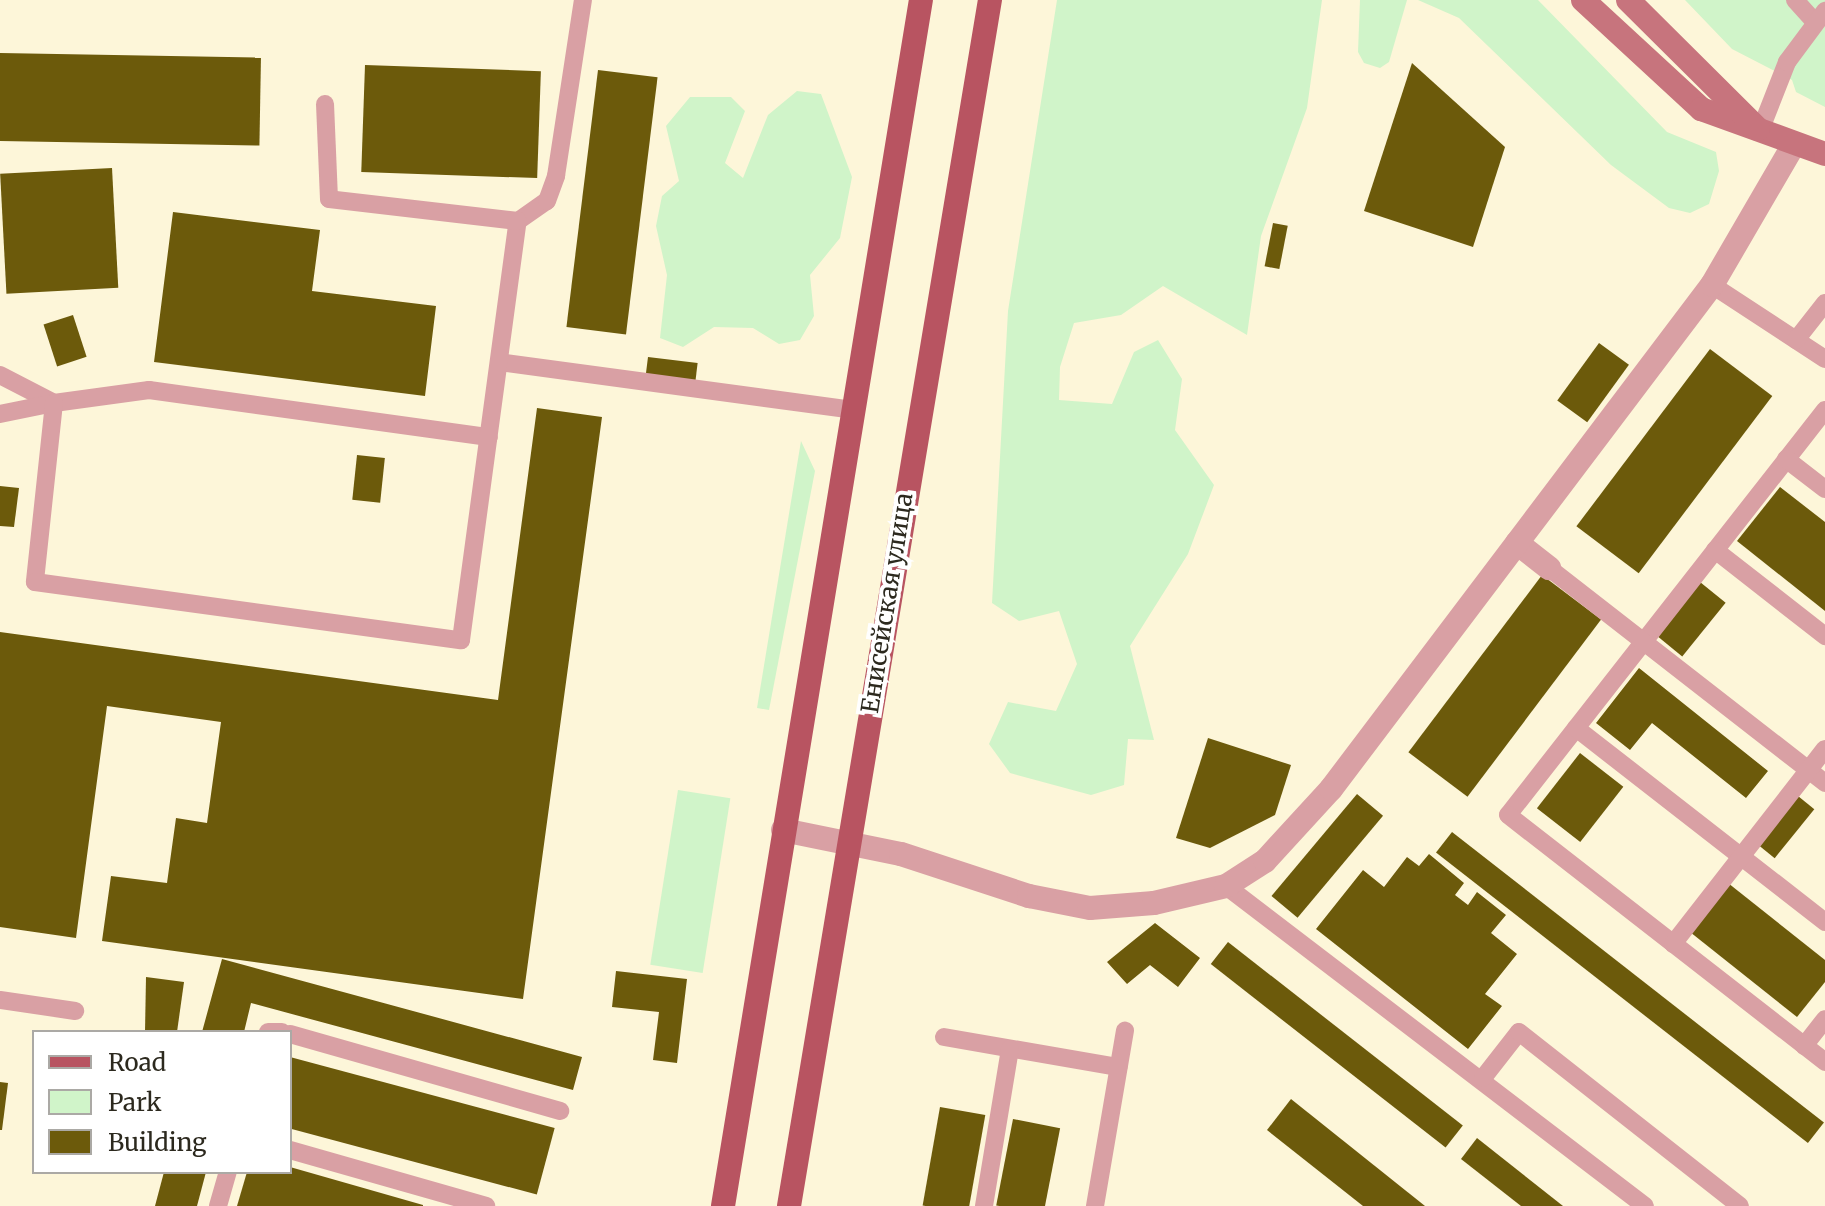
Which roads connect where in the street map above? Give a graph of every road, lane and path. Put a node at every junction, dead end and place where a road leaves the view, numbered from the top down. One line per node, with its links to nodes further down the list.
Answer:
1 (583, 0): 12 (lane)
2 (921, 0): 20 (main road)
3 (990, 0): 36 (main road, Енисейская улица)
4 (1583, 0): 9 (main road)
5 (1628, 0): 9 (main road)
6 (1795, 0): 7 (lane)
7 (1820, 16): 9 (lane)
8 (325, 104): 12 (lane)
9 (1760, 131): 10 (main road)
10 (1793, 146): 11 (main road); 13 (street)
11 (1825, 154)
12 (518, 221): 17 (lane)
13 (1712, 285): 15 (lane); 26 (street)
14 (1825, 303): 15 (lane)
15 (1796, 340): 16 (lane)
16 (1825, 359)
17 (499, 362): 20 (lane); 23 (lane)
18 (0, 375): 19 (lane)
19 (54, 403): 22 (lane); 23 (lane); 23 (lane)
20 (853, 410): 35 (main road)
21 (1825, 410): 24 (lane)
22 (0, 414)
23 (489, 437)
24 (1786, 459): 25 (lane); 27 (lane)
25 (1825, 489)
26 (1517, 543): 28 (street); 38 (street)
27 (1715, 550): 29 (lane); 30 (lane)
28 (1549, 568): 30 (lane)
29 (1825, 636)
30 (1644, 642): 31 (lane); 33 (lane)
31 (1576, 728): 37 (lane); 40 (lane)
32 (1825, 749): 33 (lane)
33 (1809, 770): 34 (lane); 37 (lane)
34 (1825, 783)
35 (783, 830): 36 (street); 57 (main road)
36 (847, 842): 38 (street); 58 (main road, Енисейская улица)
37 (1741, 856): 39 (lane); 40 (lane)
38 (1226, 886): 51 (lane)
39 (1825, 922)
40 (1673, 944): 47 (lane)
41 (0, 1000): 42 (lane)
42 (75, 1011)
43 (1825, 1019): 47 (lane)
44 (1125, 1031): 50 (lane)
45 (292, 1035): 52 (lane)
46 (944, 1037): 48 (lane)
47 (1804, 1046): 49 (lane)
48 (1010, 1049): 50 (lane); 59 (lane)
49 (1825, 1062)
50 (1118, 1067): 60 (lane)
51 (1483, 1078): 61 (lane); 62 (lane)
52 (560, 1111)
53 (292, 1151): 56 (lane)
54 (227, 1174): 55 (lane)
55 (218, 1206)
56 (486, 1206)
57 (723, 1206)
58 (789, 1206)
59 (984, 1206)
60 (1095, 1206)
61 (1645, 1206)
62 (1740, 1206)

